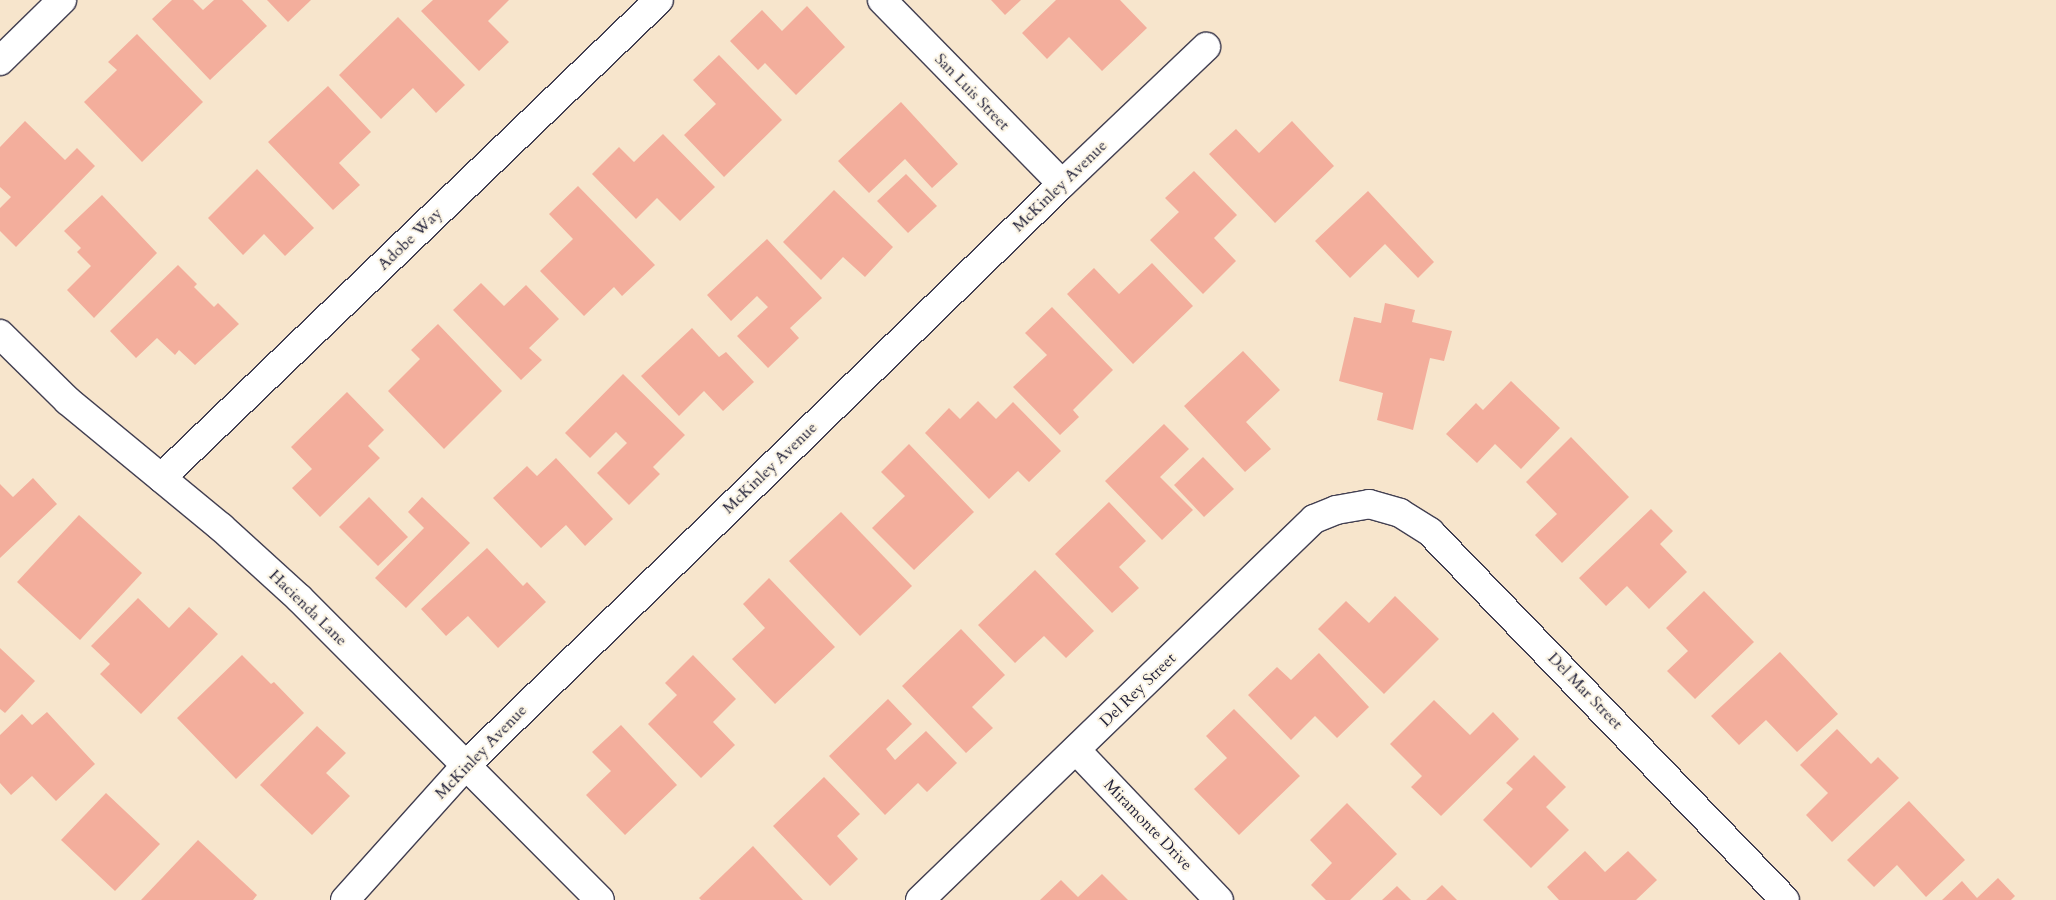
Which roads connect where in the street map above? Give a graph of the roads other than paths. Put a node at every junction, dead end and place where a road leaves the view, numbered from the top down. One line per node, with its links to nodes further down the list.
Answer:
1 (62, 0): 5 (street)
2 (659, 0): 8 (street, Adobe Way)
3 (882, 0): 6 (street, San Luis Street)
4 (1206, 47): 6 (street, McKinley Avenue)
5 (0, 61)
6 (1062, 184): 11 (street, McKinley Avenue)
7 (0, 334): 8 (street, Hacienda Lane)
8 (161, 478): 11 (street, Hacienda Lane)
9 (1369, 504): 10 (street, Del Rey Street); 16 (street, Del Mar Street)
10 (1076, 750): 14 (street, Del Rey Street); 15 (street, Miramonte Drive)
11 (466, 765): 12 (street, McKinley Avenue); 13 (street, Hacienda Lane)
12 (345, 900)
13 (600, 900)
14 (920, 900)
15 (1219, 900)
16 (1785, 900)

